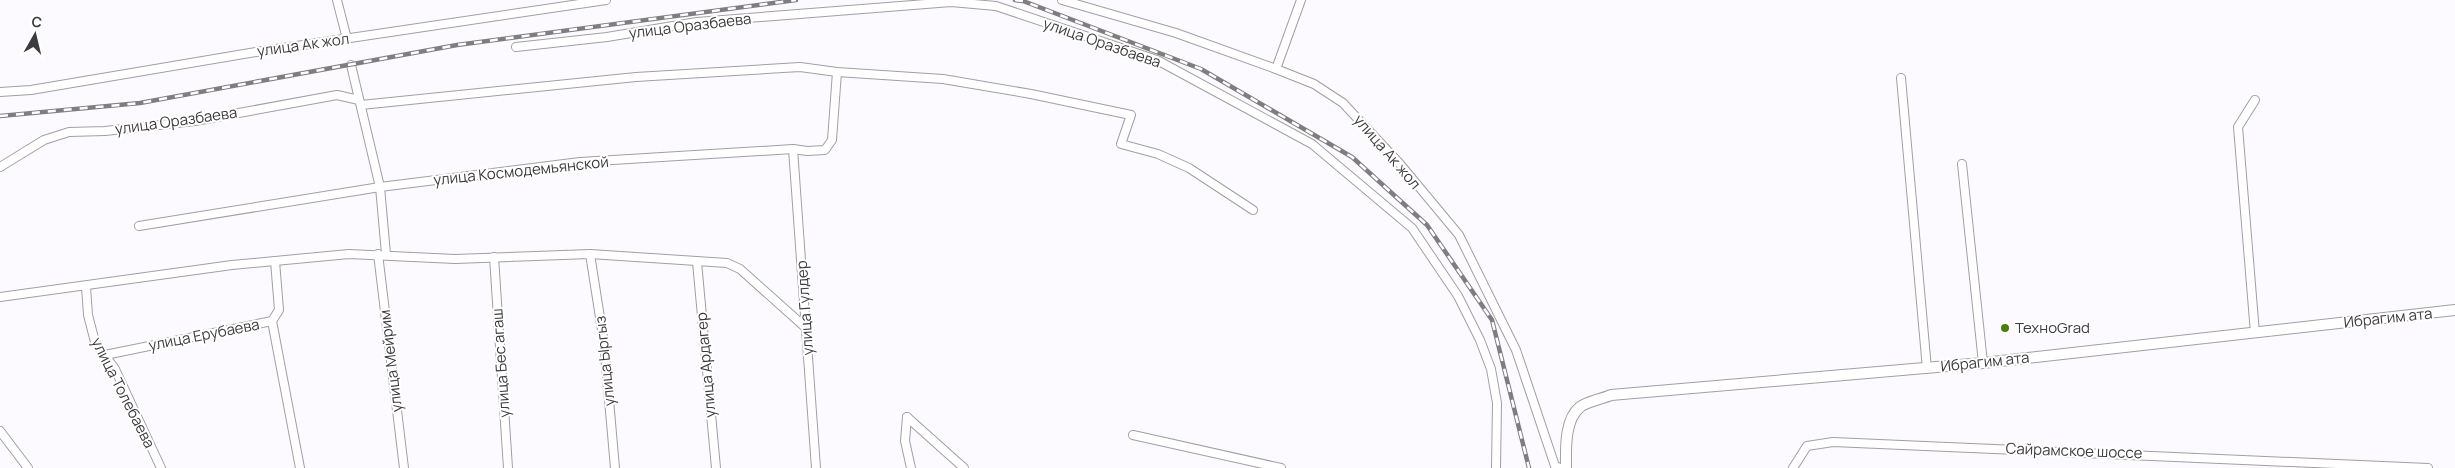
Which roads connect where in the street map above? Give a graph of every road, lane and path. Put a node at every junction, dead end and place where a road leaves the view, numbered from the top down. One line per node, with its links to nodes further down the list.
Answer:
1 (337, 0): 5 (street)
2 (606, 0): 5 (street, улица Ак жол)
3 (1062, 0): 8 (street, улица Ак жол)
4 (1302, 0): 8 (street)
5 (347, 39): 11 (street, улица Ак жол)
6 (516, 47): 47 (street, улица Оразбаева)
7 (350, 65): 13 (street, улица Мейрим)
8 (1276, 68): 48 (street, улица Ак жол)
9 (837, 72): 13 (street, улица Оразбаева); 14 (street, улица Космодемьянской); 18 (street, улица Оразбаева)
10 (1901, 78): 33 (street)
11 (0, 92)
12 (2255, 100): 30 (street)
13 (360, 103): 16 (street, улица Оразбаева); 17 (street, улица Мейрим)
14 (793, 149): 17 (street, улица Космодемьянской); 29 (street, улица Гулдер)
15 (1962, 164): 32 (street)
16 (0, 167)
17 (380, 186): 19 (street, улица Космодемьянской); 20 (street, улица Мейрим)
18 (1253, 210)
19 (139, 226)
20 (382, 254): 22 (street); 23 (street); 39 (street, улица Мейрим)
21 (590, 254): 22 (street); 24 (street); 41 (street, улица Ыргыз)
22 (494, 257): 40 (street, улица Бес агаш)
23 (275, 261): 25 (street); 28 (street, улица Ерубаева)
24 (697, 262): 29 (street); 42 (street, улица Ардагер)
25 (86, 286): 26 (street); 31 (street, улица Толебаева)
26 (0, 297)
27 (2455, 310): 30 (street, Ибрагим ата)
28 (272, 321): 31 (street, улица Ерубаева); 38 (street)
29 (806, 328): 43 (street, улица Гулдер)
30 (2255, 332): 32 (street, Ибрагим ата)
31 (105, 355): 37 (street, улица Толебаева)
32 (1983, 363): 33 (street, Ибрагим ата)
33 (1927, 368): 49 (street, Ибрагим ата)
34 (0, 431): 36 (street)
35 (1133, 435): 46 (street)
36 (28, 468)
37 (161, 468)
38 (300, 468)
39 (404, 468)
40 (508, 468)
41 (615, 468)
42 (716, 468)
43 (816, 468)
44 (910, 468): 45 (street)
45 (964, 468)
46 (1281, 468)
47 (1496, 468)
48 (1560, 468)
49 (1566, 468)
50 (1793, 468): 51 (street, Сайрамское шоссе)
51 (2428, 468)

